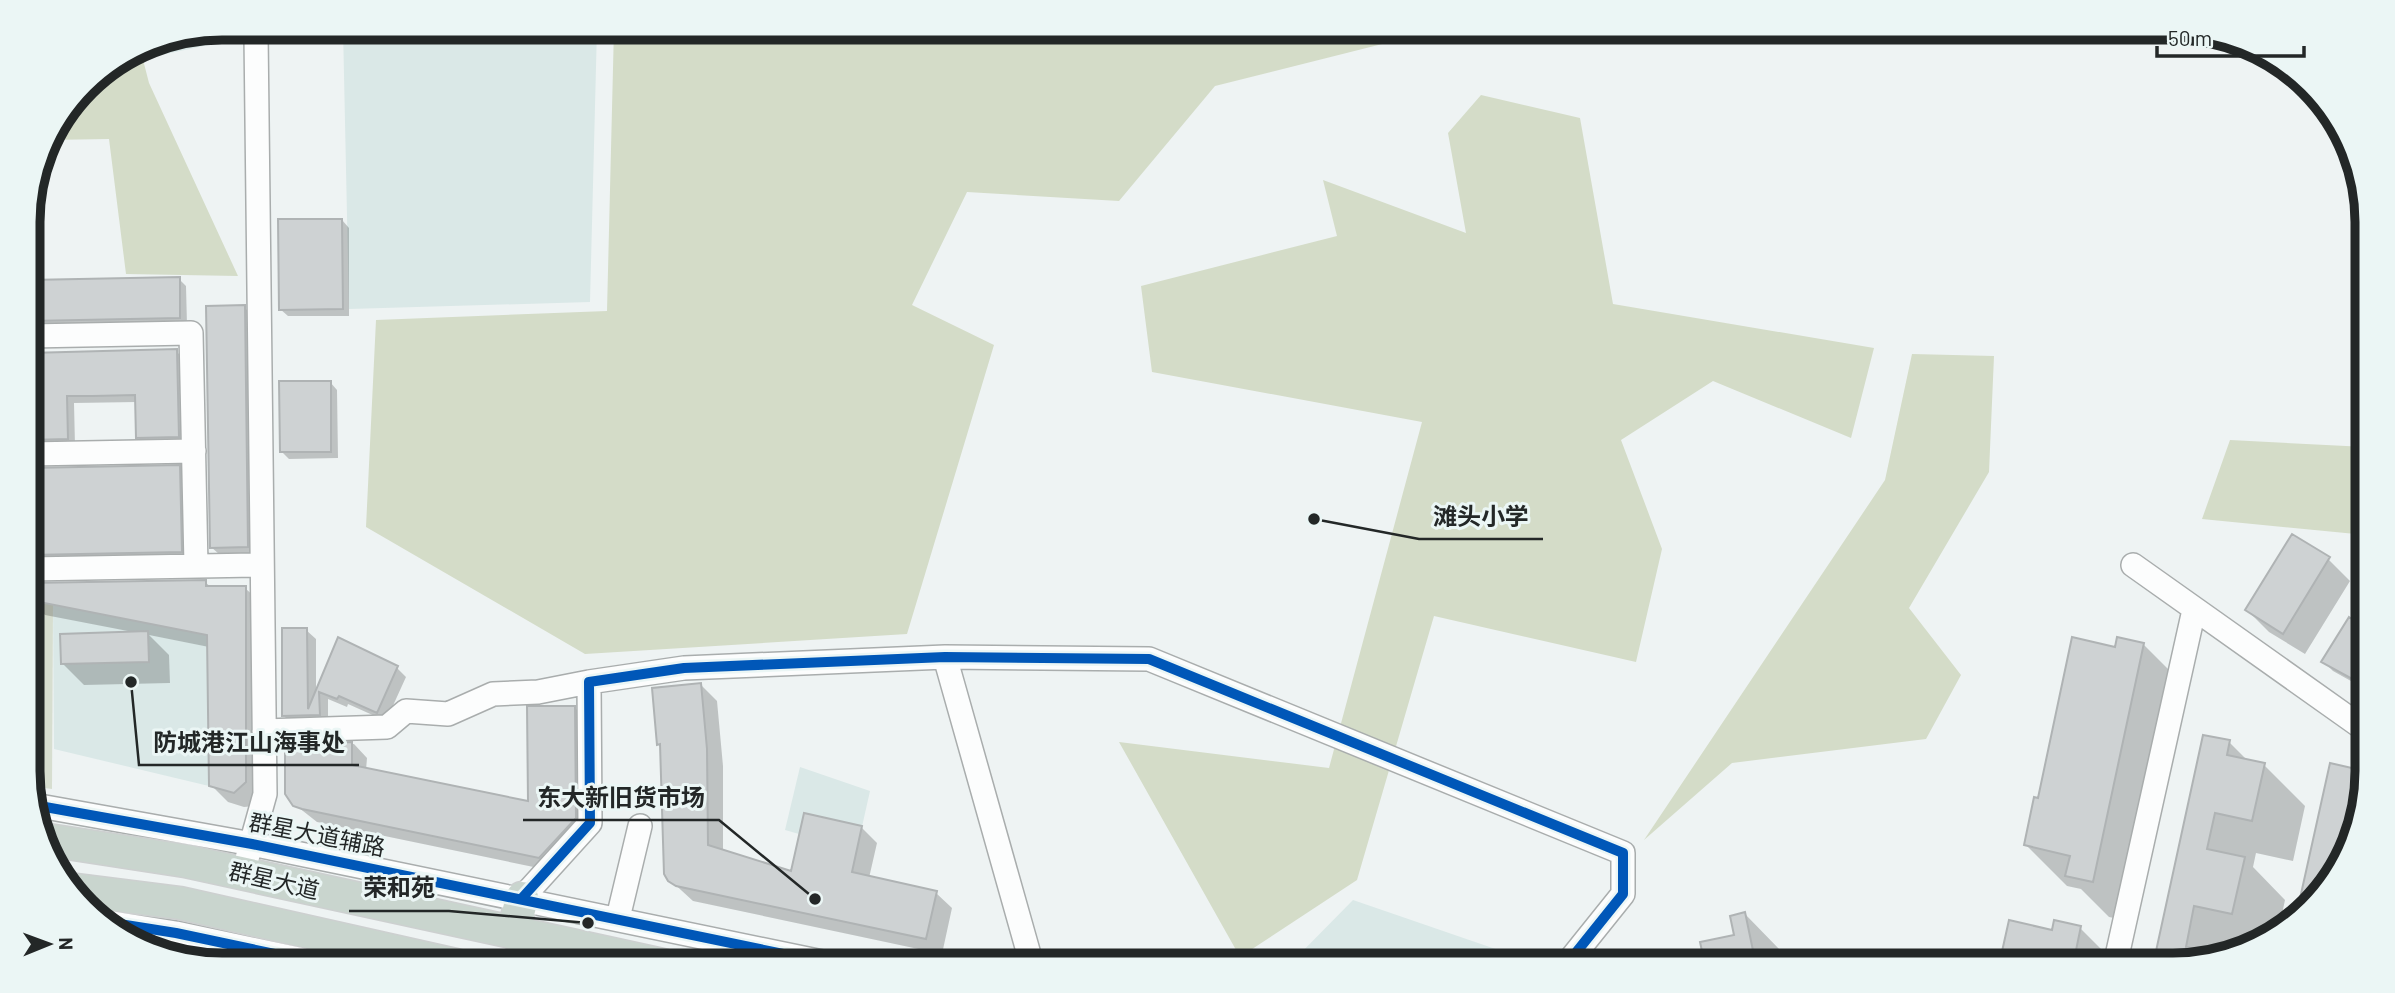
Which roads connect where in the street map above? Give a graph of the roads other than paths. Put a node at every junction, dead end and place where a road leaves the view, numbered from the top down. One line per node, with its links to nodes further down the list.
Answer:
1 (256, 40): 5 (street)
2 (41, 336): 3 (street)
3 (194, 451): 4 (street); 7 (street)
4 (41, 453)
5 (261, 565): 7 (street); 13 (street)
6 (2133, 565): 9 (street)
7 (196, 566): 8 (street)
8 (40, 569)
9 (2194, 610): 12 (street); 27 (street)
10 (945, 657): 11 (street); 26 (street); 33 (street)
11 (589, 682): 13 (street); 19 (street)
12 (2355, 723)
13 (264, 732): 17 (street)
14 (44, 807): 17 (street, 群星大道辅路)
15 (640, 825): 22 (street)
16 (55, 841): 18 (highway, 群星大道)
17 (252, 844): 18 (street); 19 (street, 群星大道辅路)
18 (243, 873): 21 (highway, 群星大道)
19 (522, 898): 22 (street, 群星大道辅路); 25 (highway)
20 (94, 899): 24 (highway, 群星大道)
21 (373, 904): 25 (highway, 群星大道); 30 (highway)
22 (618, 918): 32 (street, 群星大道辅路)
23 (125, 924): 24 (street)
24 (176, 930): 28 (street); 29 (highway, 群星大道)
25 (513, 933): 31 (highway, 群星大道)
26 (1576, 952)
27 (2118, 952)
28 (275, 953)
29 (346, 953)
30 (361, 953)
31 (606, 953)
32 (780, 953)
33 (1028, 953)

